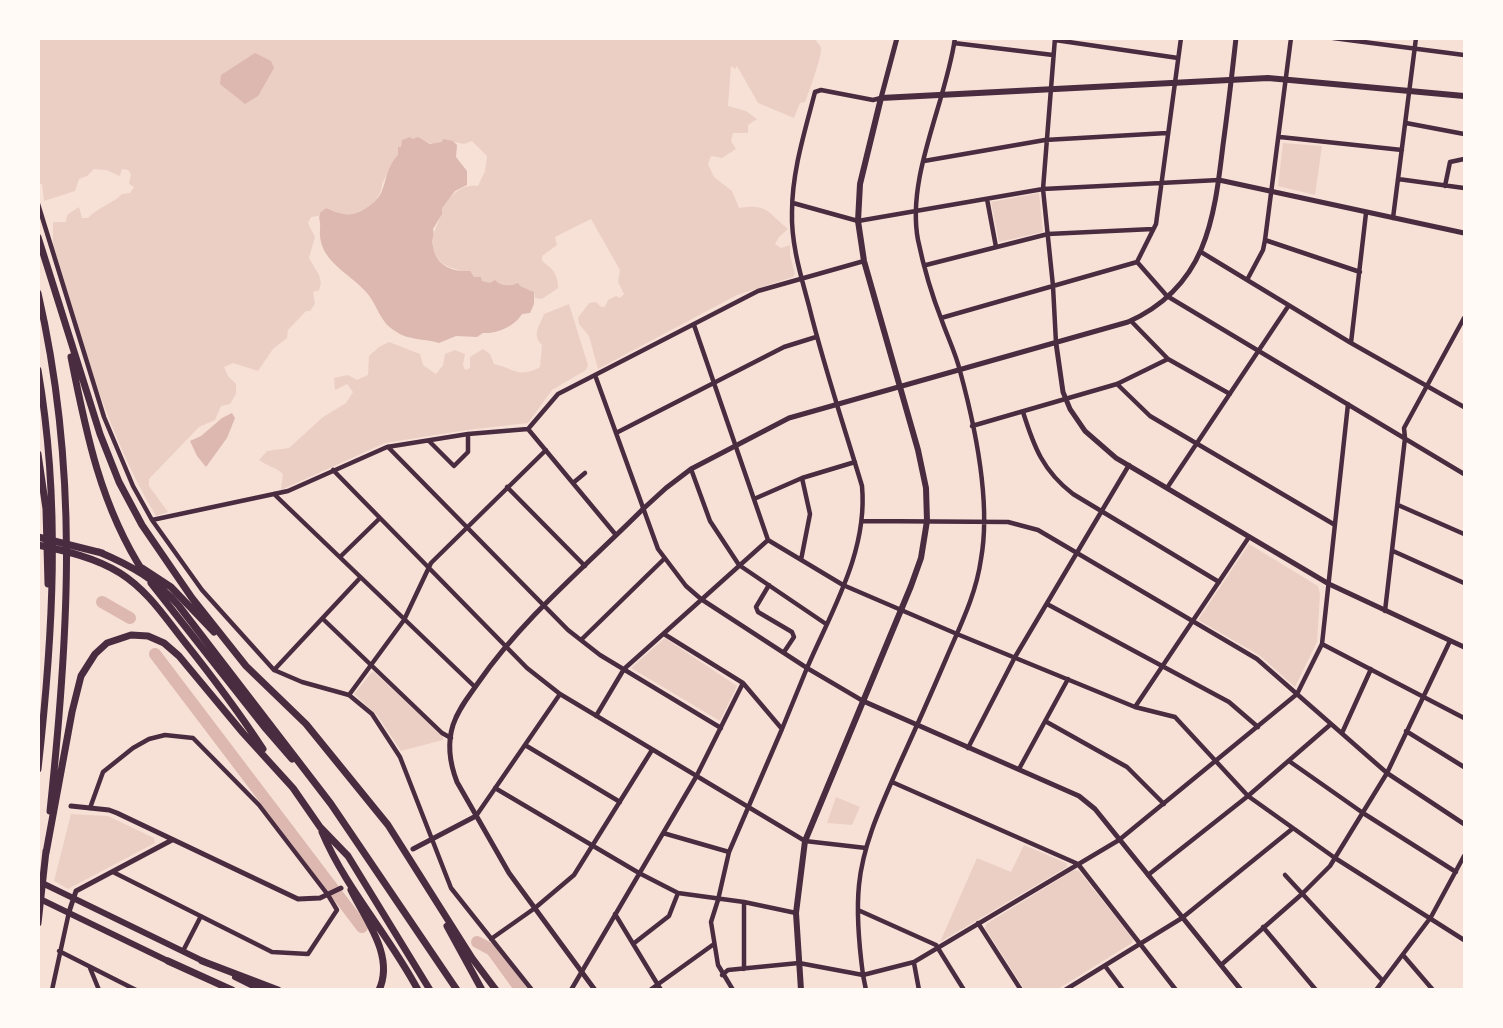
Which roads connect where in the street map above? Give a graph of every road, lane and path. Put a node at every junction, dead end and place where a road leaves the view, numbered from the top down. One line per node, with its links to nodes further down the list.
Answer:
1 (897, 38): 20 (street)
2 (1181, 38): 12 (street)
3 (1236, 38): 13 (street)
4 (1291, 38): 14 (street)
5 (1333, 38): 9 (street)
6 (1416, 38): 9 (street)
7 (1055, 39): 10 (street); 12 (street)
8 (954, 41): 10 (street); 18 (street)
9 (1415, 48): 11 (street); 17 (street)
10 (1053, 55): 16 (street)
11 (1465, 55)
12 (1178, 58): 15 (street)
13 (1231, 79): 14 (main road); 15 (main road); 29 (street)
14 (1284, 79): 17 (main road); 24 (street)
15 (1176, 82): 16 (main road); 22 (street)
16 (1049, 89): 18 (main road); 25 (street)
17 (1409, 91): 19 (main road); 21 (street)
18 (942, 96): 20 (main road); 28 (street)
19 (1465, 96)
20 (881, 98): 37 (street); 42 (main road)
21 (1406, 123): 23 (street); 26 (street)
22 (1167, 133): 25 (street); 31 (street)
23 (1465, 134)
24 (1280, 137): 26 (street); 35 (street)
25 (1045, 140): 28 (street); 34 (street)
26 (1402, 150): 30 (street)
27 (1465, 159): 32 (street)
28 (924, 161): 39 (street)
29 (1219, 180): 31 (street); 35 (street); 49 (street)
30 (1398, 180): 32 (street); 41 (street)
31 (1161, 183): 34 (street); 43 (street)
32 (1445, 186): 33 (street)
33 (1465, 188)
34 (1042, 189): 36 (street); 45 (street)
35 (1270, 192): 40 (street); 47 (street)
36 (987, 199): 39 (street); 48 (street)
37 (793, 203): 42 (street); 54 (street)
38 (38, 204): 110 (street)
39 (916, 212): 42 (street); 52 (street)
40 (1366, 213): 41 (street); 53 (street)
41 (1392, 219): 44 (street)
42 (858, 221): 50 (main road)
43 (1154, 229): 45 (street); 51 (street)
44 (1465, 233)
45 (1048, 234): 48 (street); 56 (street)
46 (38, 236): 62 (highway)
47 (1265, 240): 53 (street); 55 (street)
48 (996, 247): 52 (street)
49 (1200, 252): 55 (street); 58 (street)
50 (864, 261): 54 (street); 75 (main road)
51 (1137, 262): 56 (street); 58 (street)
52 (926, 265): 60 (street)
53 (1360, 272): 67 (street)
54 (801, 278): 64 (street); 65 (street)
55 (1246, 280): 59 (street)
56 (1053, 286): 60 (street); 66 (street)
57 (38, 293): 217 (highway)
58 (1167, 296): 63 (street); 68 (street)
59 (1289, 305): 67 (street); 68 (street)
60 (941, 318): 71 (street)
61 (1465, 318): 76 (street)
62 (64, 319): 156 (highway); 198 (highway)
63 (1131, 321): 66 (street); 69 (street)
64 (694, 325): 72 (street); 73 (street)
65 (816, 337): 73 (street); 80 (street)
66 (1056, 343): 71 (street); 78 (street)
67 (1352, 343): 76 (street)
68 (1260, 350): 77 (street); 79 (street)
69 (1168, 359): 74 (street); 77 (street)
70 (38, 370): 115 (highway)
71 (960, 370): 75 (street); 83 (street)
72 (595, 375): 84 (street); 85 (street)
73 (714, 382): 85 (street); 90 (street)
74 (1117, 384): 78 (street); 89 (street)
75 (899, 387): 80 (street); 112 (main road)
76 (1427, 387): 81 (street); 87 (street)
77 (1230, 394): 89 (street)
78 (1066, 398): 82 (street); 95 (street)
79 (1348, 404): 87 (street); 114 (street)
80 (836, 405): 90 (street); 94 (street)
81 (1465, 407)
82 (1023, 412): 83 (street); 108 (street)
83 (972, 426): 113 (street)
84 (528, 429): 86 (street); 92 (street)
85 (615, 433): 107 (street)
86 (468, 434): 88 (street); 88 (street)
87 (1405, 438): 99 (street); 106 (street)
88 (428, 440): 91 (street)
89 (1197, 443): 103 (street); 114 (street)
90 (735, 446): 96 (street); 105 (street)
91 (387, 447): 97 (street); 116 (street)
92 (546, 450): 101 (street); 102 (street)
93 (38, 454): 115 (highway)
94 (855, 463): 100 (street); 111 (street)
95 (1129, 465): 103 (street); 108 (street)
96 (691, 469): 107 (street); 129 (street)
97 (333, 470): 104 (street); 109 (street)
98 (586, 474): 101 (street)
99 (1465, 474)
100 (802, 478): 105 (street); 128 (street)
101 (573, 484): 118 (street)
102 (507, 487): 116 (street); 130 (street)
103 (1167, 488): 120 (street)
104 (274, 494): 110 (street); 126 (street)
105 (754, 499): 121 (street)
106 (1398, 505): 117 (street); 123 (street)
107 (643, 509): 118 (street); 127 (street)
108 (1102, 512): 125 (street); 133 (street)
109 (380, 518): 126 (street); 131 (street)
110 (152, 520): 162 (street)
111 (863, 521): 112 (street); 137 (street)
112 (927, 521): 113 (street); 141 (main road)
113 (984, 522): 125 (street); 148 (street)
114 (1335, 525): 135 (street)
115 (50, 528): 190 (highway)
116 (466, 528): 131 (street); 140 (street)
117 (1465, 534)
118 (616, 535): 130 (street)
119 (38, 537): 124 (highway)
120 (1249, 537): 133 (street); 135 (street)
121 (768, 540): 128 (street); 129 (street)
122 (38, 545): 188 (highway)
123 (1393, 551): 134 (street); 142 (street)
124 (99, 552): 156 (highway); 198 (highway)
125 (1077, 553): 139 (street); 145 (street)
126 (340, 557): 132 (street)
127 (664, 559): 138 (street); 149 (street)
128 (801, 560): 137 (street)
129 (739, 565): 136 (street); 138 (street)
130 (585, 566): 140 (street)
131 (427, 568): 144 (street); 152 (street)
132 (360, 578): 143 (street); 144 (street)
133 (1219, 582): 145 (street)
134 (1465, 583)
135 (1329, 584): 142 (street); 151 (street)
136 (769, 585): 146 (street); 154 (street)
137 (843, 585): 141 (street); 146 (street)
138 (701, 599): 147 (street); 154 (street)
139 (1047, 604): 155 (street); 158 (street)
140 (544, 607): 149 (street); 152 (street)
141 (901, 610): 148 (street); 170 (main road)
142 (1385, 611): 150 (street)
143 (323, 619): 157 (street); 162 (street)
144 (404, 620): 157 (street); 165 (street)
145 (1192, 620): 158 (street); 167 (street)
146 (826, 624): 159 (street)
147 (664, 634): 160 (street); 164 (street)
148 (957, 634): 155 (street); 176 (street)
149 (581, 640): 160 (street)
150 (1450, 641): 153 (street); 169 (street)
151 (1322, 644): 161 (street); 167 (street)
152 (505, 645): 165 (street); 166 (street)
153 (1465, 647)
154 (783, 653): 159 (street)
155 (1015, 657): 163 (street); 184 (street)
156 (246, 666): 234 (highway)
157 (371, 666): 168 (street); 182 (street)
158 (1162, 666): 171 (street); 177 (street)
159 (807, 668): 170 (street); 179 (street)
160 (624, 669): 172 (street); 178 (street)
161 (1371, 669): 169 (street); 181 (street)
162 (274, 670): 168 (street)
163 (1068, 679): 171 (street); 174 (street)
164 (743, 683): 178 (street); 179 (street)
165 (475, 687): 182 (street)
166 (560, 694): 172 (street); 183 (street)
167 (1297, 694): 175 (street); 177 (street)
168 (349, 695): 209 (street)
169 (1423, 697): 173 (street); 180 (street)
170 (863, 701): 176 (street); 212 (main road)
171 (1135, 706): 186 (street)
172 (596, 716): 185 (street)
173 (1465, 718)
174 (1045, 721): 191 (street); 199 (street)
175 (1331, 724): 181 (street); 187 (street)
176 (917, 727): 184 (street); 194 (street)
177 (1258, 727): 186 (street)
178 (721, 728): 193 (street)
179 (782, 729): 201 (street)
180 (1406, 731): 189 (street); 192 (street)
181 (1342, 733): 192 (street)
182 (451, 737): 204 (street)
183 (525, 745): 195 (street); 197 (street)
184 (968, 748): 191 (street)
185 (652, 750): 193 (street); 197 (street)
186 (1217, 761): 196 (street); 199 (street)
187 (1289, 761): 196 (street); 203 (street)
188 (272, 763): 206 (highway); 217 (highway)
189 (1465, 767)
190 (38, 769)
191 (1019, 769): 211 (street)
192 (1387, 773): 203 (street); 205 (street)
193 (696, 777): 201 (street); 208 (street)
194 (892, 782): 214 (street); 220 (street)
195 (495, 788): 204 (street); 213 (street)
196 (1248, 796): 207 (street); 226 (street)
197 (620, 802): 213 (street)
198 (331, 804): 270 (highway)
199 (1164, 804): 211 (street)
200 (71, 806): 202 (street)
201 (747, 806): 212 (street); 216 (street)
202 (90, 808): 210 (street); 230 (street)
203 (1363, 813): 219 (street); 223 (street)
204 (476, 816): 209 (street); 237 (street)
205 (1465, 824)
206 (320, 827): 221 (highway); 281 (highway)
207 (1292, 828): 219 (street); 245 (street)
208 (663, 833): 216 (street); 224 (street)
209 (433, 838): 215 (street); 249 (street)
210 (172, 840): 222 (street); 230 (street)
211 (1119, 840): 220 (street); 226 (street)
212 (805, 841): 214 (street); 241 (main road)
213 (593, 847): 224 (street); 237 (street)
214 (866, 848): 239 (street)
215 (413, 849)
216 (729, 852): 235 (street)
217 (46, 853): 227 (highway)
218 (1465, 856): 223 (street)
219 (1335, 859): 231 (street); 244 (street)
220 (1078, 864): 247 (street); 251 (street)
221 (340, 868): 279 (highway); 280 (highway)
222 (113, 872): 233 (street); 243 (street)
223 (1456, 872): 244 (street)
224 (639, 873): 229 (street); 242 (street)
225 (1285, 875): 231 (street)
226 (1148, 876): 245 (street)
227 (41, 878): 233 (main road); 238 (highway)
228 (341, 888): 230 (street)
229 (678, 893): 235 (street); 252 (street)
230 (329, 894): 243 (street)
231 (1302, 894): 248 (street); 269 (street)
232 (38, 898): 240 (main road)
233 (74, 898): 240 (street); 256 (main road)
234 (435, 900): 282 (highway); 283 (highway)
235 (718, 900): 236 (street); 253 (street)
236 (744, 902): 241 (street); 265 (street)
237 (535, 908): 249 (street); 266 (street)
238 (40, 909): 246 (highway)
239 (858, 910): 254 (street); 268 (street)
240 (69, 912): 255 (street); 258 (main road)
241 (796, 913): 261 (main road)
242 (615, 914): 252 (street); 266 (street)
243 (201, 916): 256 (street)
244 (1431, 917): 250 (street); 257 (street)
245 (1182, 918): 251 (street); 262 (street)
246 (38, 923)
247 (978, 923): 254 (street); 293 (street)
248 (1263, 927): 262 (street); 298 (street)
249 (491, 939): 284 (street)
250 (1465, 940)
251 (1140, 943): 263 (street); 296 (street)
252 (633, 944): 271 (street)
253 (714, 944): 267 (street); 271 (street)
254 (939, 948): 260 (street); 292 (street)
255 (60, 951): 264 (street); 272 (street)
256 (183, 951): 259 (main road)
257 (1404, 955): 269 (street); 300 (street)
258 (168, 961): 275 (main road); 276 (highway)
259 (202, 961): 277 (main road); 278 (highway)
260 (914, 962): 268 (street); 291 (street)
261 (799, 963): 265 (street); 268 (street); 289 (main road)
262 (1221, 965): 297 (street)
263 (1105, 966): 294 (street); 295 (street)
264 (90, 968): 273 (street); 274 (street)
265 (744, 969): 267 (street)
266 (582, 971): 285 (street); 286 (street)
267 (722, 975): 288 (street)
268 (863, 975): 290 (street)
269 (1383, 981): 299 (street)
270 (455, 987)
271 (659, 987): 287 (street)
272 (51, 989)
273 (99, 989)
274 (136, 989)
275 (225, 989)
276 (232, 989)
277 (261, 989)
278 (278, 989)
279 (379, 989)
280 (418, 989)
281 (430, 989)
282 (482, 989)
283 (496, 989)
284 (532, 989)
285 (571, 989)
286 (595, 989)
287 (650, 989)
288 (733, 989)
289 (802, 989)
290 (866, 989)
291 (919, 989)
292 (964, 989)
293 (1021, 989)
294 (1065, 989)
295 (1123, 989)
296 (1175, 989)
297 (1241, 989)
298 (1316, 989)
299 (1376, 989)
300 (1433, 989)

